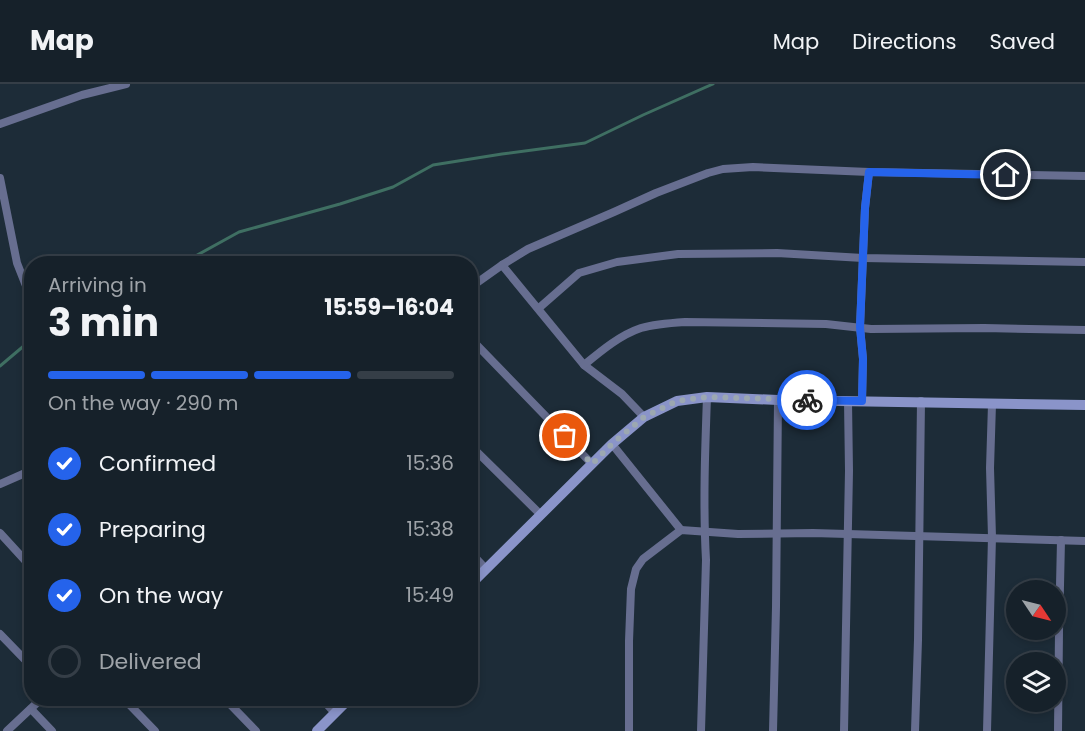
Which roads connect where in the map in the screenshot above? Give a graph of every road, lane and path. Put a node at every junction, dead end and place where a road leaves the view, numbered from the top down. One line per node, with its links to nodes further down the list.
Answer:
1 (126, 84): 2 (street)
2 (0, 124)
3 (869, 172): 4 (street); 8 (street); 10 (street)
4 (1085, 176)
5 (0, 178): 6 (street)
6 (5, 202): 7 (street); 11 (street)
7 (0, 214)
8 (863, 258): 9 (street); 13 (street); 14 (street)
9 (1085, 262)
10 (502, 265): 12 (street); 13 (street)
11 (24, 281)
12 (478, 282)
13 (539, 308): 17 (street)
14 (860, 327): 15 (street); 17 (street); 21 (street)
15 (1085, 330)
16 (478, 346): 28 (street)
17 (584, 365): 25 (street)
18 (707, 397): 19 (main road); 25 (main road); 33 (street)
19 (778, 400): 20 (main road); 35 (street)
20 (848, 401): 21 (main road); 36 (street)
21 (862, 401): 22 (main road)
22 (921, 401): 23 (main road); 37 (street)
23 (992, 404): 24 (main road); 38 (street)
24 (1085, 405)
25 (644, 417): 26 (main road)
26 (612, 444): 28 (main road); 32 (street)
27 (478, 453): 31 (street)
28 (592, 464): 31 (main road)
29 (24, 474): 30 (street)
30 (0, 484)
31 (541, 515): 43 (main road)
32 (681, 530): 33 (street); 59 (street)
33 (705, 532): 35 (street); 60 (street)
34 (0, 533): 41 (street)
35 (777, 533): 36 (street); 61 (street)
36 (848, 534): 37 (street); 62 (street)
37 (918, 536): 38 (street); 63 (street)
38 (992, 537): 39 (street); 64 (street)
39 (1061, 540): 40 (street); 65 (street)
40 (1085, 541)
41 (24, 559)
42 (478, 561): 43 (street)
43 (486, 569): 44 (main road)
44 (478, 577)
45 (0, 634): 46 (street)
46 (24, 659)
47 (34, 706): 52 (street)
48 (131, 706): 57 (street)
49 (232, 706): 58 (street)
50 (328, 706): 53 (street)
51 (341, 706): 53 (main road)
52 (31, 709): 55 (street); 56 (street)
53 (334, 712): 54 (main road)
54 (321, 729)
55 (7, 731)
56 (52, 731)
57 (155, 731)
58 (256, 731)
59 (629, 731)
60 (701, 731)
61 (773, 731)
62 (844, 731)
63 (915, 731)
64 (987, 731)
65 (1058, 731)

